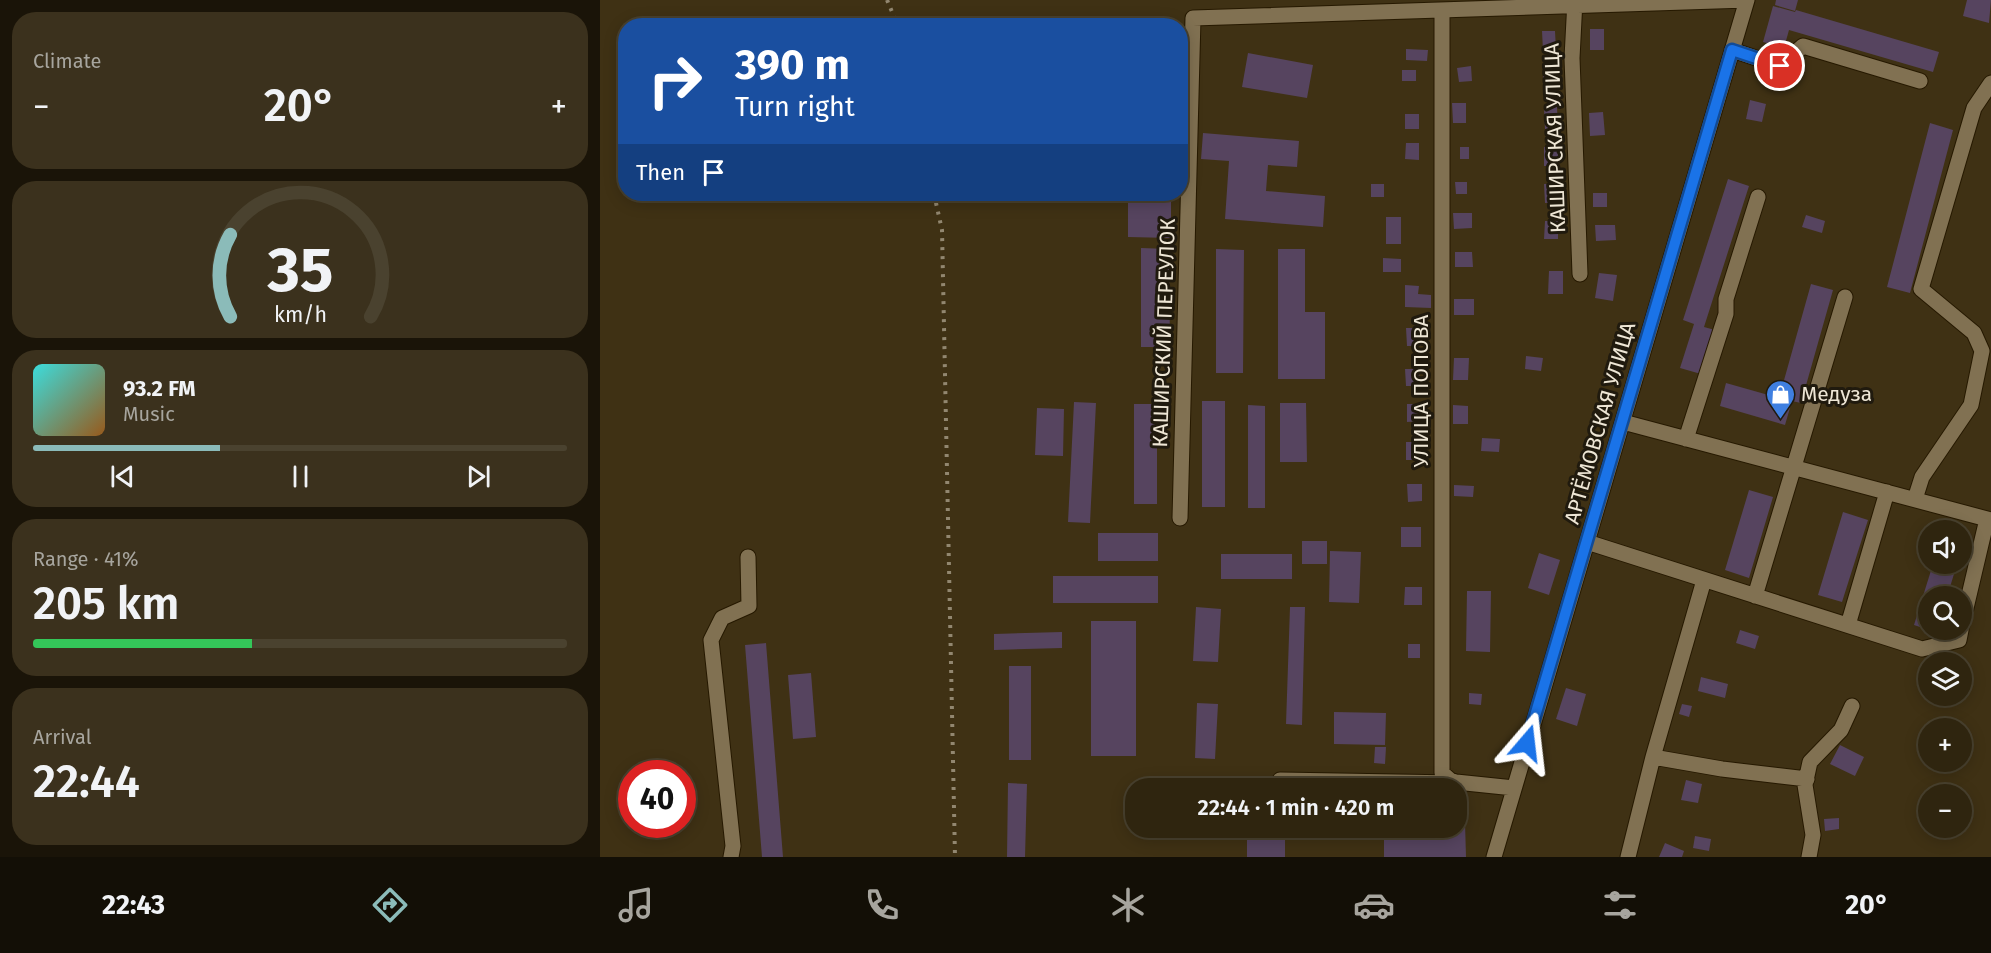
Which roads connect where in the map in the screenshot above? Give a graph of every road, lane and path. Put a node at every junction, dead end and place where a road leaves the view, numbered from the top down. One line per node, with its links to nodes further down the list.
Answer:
1 (1747, 0): 2 (street, КАШИРСКИЙ ПЕРЕУЛОК); 4 (street, АРТЁМОВСКАЯ УЛИЦА)
2 (1575, 3): 3 (street, КАШИРСКИЙ ПЕРЕУЛОК); 8 (street, КАШИРСКАЯ УЛИЦА)
3 (1442, 10): 15 (street, КАШИРСКИЙ ПЕРЕУЛОК); 28 (street, УЛИЦА ПОПОВА)
4 (1732, 50): 5 (street); 10 (street, АРТЁМОВСКАЯ УЛИЦА)
5 (1920, 81)
6 (1991, 83): 14 (street)
7 (1758, 197): 11 (street)
8 (1580, 274)
9 (1845, 297): 12 (street)
10 (1623, 422): 11 (street); 17 (street, АРТЁМОВСКАЯ УЛИЦА)
11 (1686, 439): 12 (street)
12 (1794, 467): 13 (street); 21 (street)
13 (1887, 492): 14 (street); 22 (street)
14 (1915, 499): 16 (street)
15 (1180, 518)
16 (1989, 519): 20 (street)
17 (1587, 542): 19 (street); 29 (street, АРТЁМОВСКАЯ УЛИЦА)
18 (748, 557): 30 (street)
19 (1704, 580): 21 (street); 25 (street)
20 (1972, 586)
21 (1755, 596): 22 (street)
22 (1848, 626): 23 (street)
23 (1942, 640)
24 (1852, 706): 26 (street)
25 (1653, 758): 26 (street); 32 (street)
26 (1807, 779): 33 (street)
27 (1467, 783): 28 (street)
28 (1470, 783): 29 (street)
29 (1514, 788): 31 (street, АРТЁМОВСКАЯ УЛИЦА)
30 (731, 857)
31 (1494, 857)
32 (1628, 857)
33 (1809, 857)

